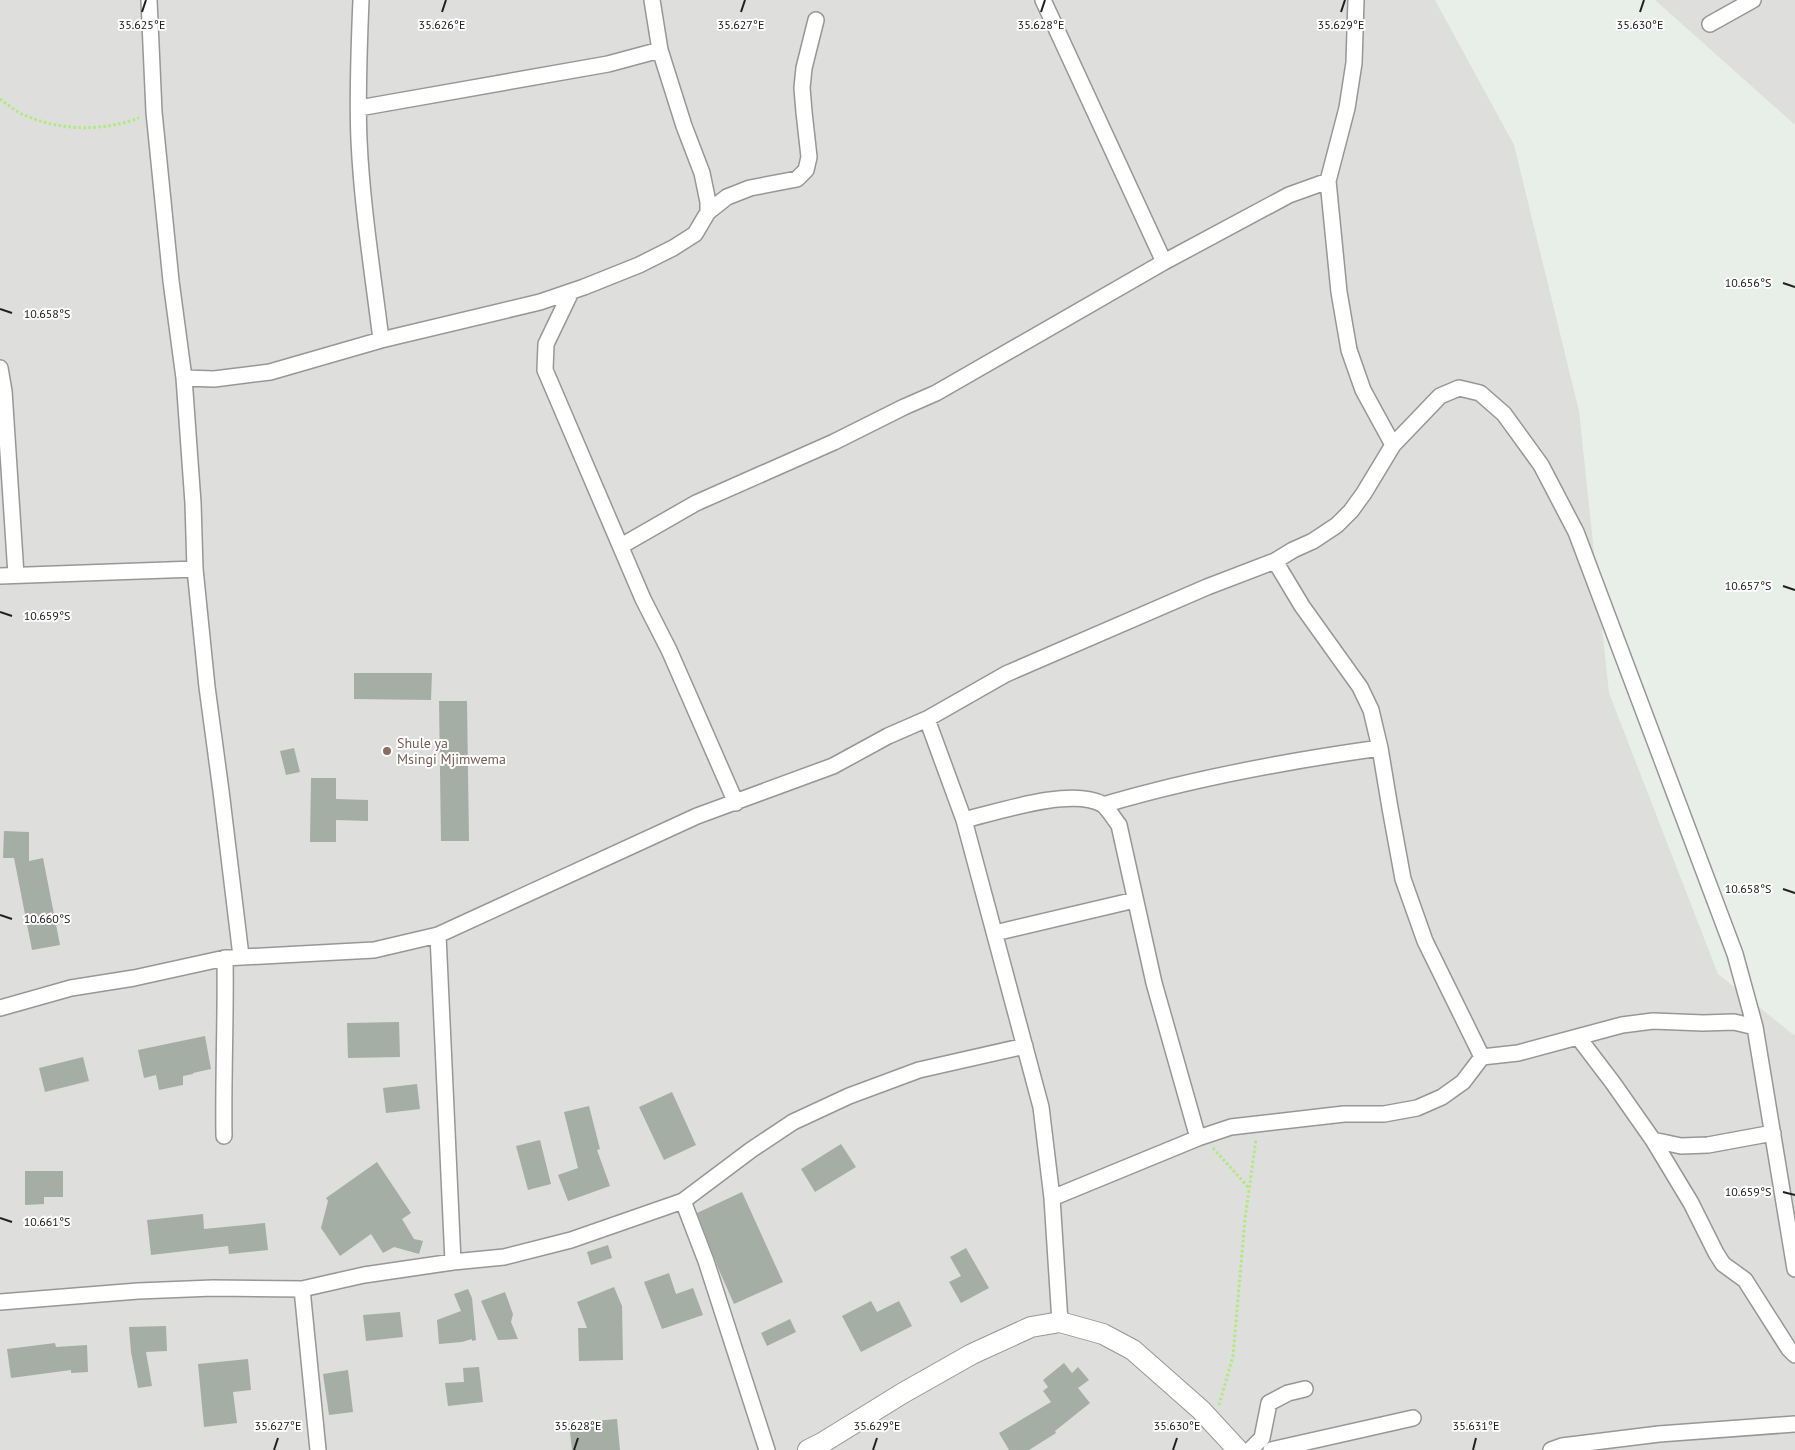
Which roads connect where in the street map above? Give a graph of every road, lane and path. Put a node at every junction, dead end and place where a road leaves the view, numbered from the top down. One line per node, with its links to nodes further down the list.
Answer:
1 (149, 0): 12 (street)
2 (362, 0): 11 (street)
3 (652, 0): 9 (street)
4 (1043, 0): 15 (street)
5 (1356, 0): 13 (street)
6 (1753, 0): 8 (street)
7 (816, 20): 14 (street)
8 (1710, 24)
9 (660, 50): 11 (street); 14 (street)
10 (0, 99): 12 (path)
11 (359, 108): 17 (street)
12 (154, 112): 19 (street)
13 (1328, 180): 15 (street); 21 (street)
14 (708, 212): 16 (street)
15 (1164, 262): 22 (street)
16 (571, 292): 17 (street); 22 (street)
17 (381, 340): 19 (street)
18 (0, 368): 20 (street)
19 (184, 378): 24 (street)
20 (2, 391): 25 (street)
21 (1393, 445): 23 (street); 38 (street)
22 (621, 546): 29 (street)
23 (1275, 561): 27 (street); 28 (street)
24 (195, 569): 25 (street); 35 (street)
25 (16, 575): 26 (street)
26 (0, 576)
27 (928, 719): 29 (street); 31 (street)
28 (1380, 748): 30 (street); 41 (street)
29 (736, 802): 34 (street)
30 (1103, 804): 31 (street); 32 (street)
31 (964, 820): 33 (street)
32 (1135, 900): 33 (street); 45 (street)
33 (994, 933): 40 (street)
34 (438, 935): 35 (street); 50 (street)
35 (241, 956): 36 (street)
36 (225, 958): 37 (street); 44 (street)
37 (0, 1008)
38 (1756, 1027): 39 (street); 43 (street)
39 (1578, 1037): 41 (street); 46 (street)
40 (1024, 1046): 48 (street); 49 (street)
41 (1482, 1057): 42 (street)
42 (1259, 1124): 45 (street); 47 (path)
43 (1773, 1133): 46 (street); 51 (street)
44 (224, 1136)
45 (1201, 1137): 47 (path); 48 (street)
46 (1653, 1140): 55 (street)
47 (1249, 1188): 58 (path)
48 (1052, 1198): 54 (street)
49 (683, 1201): 50 (street); 62 (street)
50 (453, 1262): 52 (street)
51 (1795, 1269)
52 (302, 1289): 53 (street); 61 (street)
53 (0, 1302)
54 (1060, 1322): 58 (street); 60 (street)
55 (1795, 1355)
56 (1305, 1389): 64 (street)
57 (1413, 1418): 65 (street)
58 (1214, 1424): 63 (street)
59 (1795, 1424): 66 (street)
60 (819, 1448)
61 (318, 1450)
62 (767, 1450)
63 (1238, 1450)
64 (1250, 1450)
65 (1271, 1450)
66 (1550, 1450)

